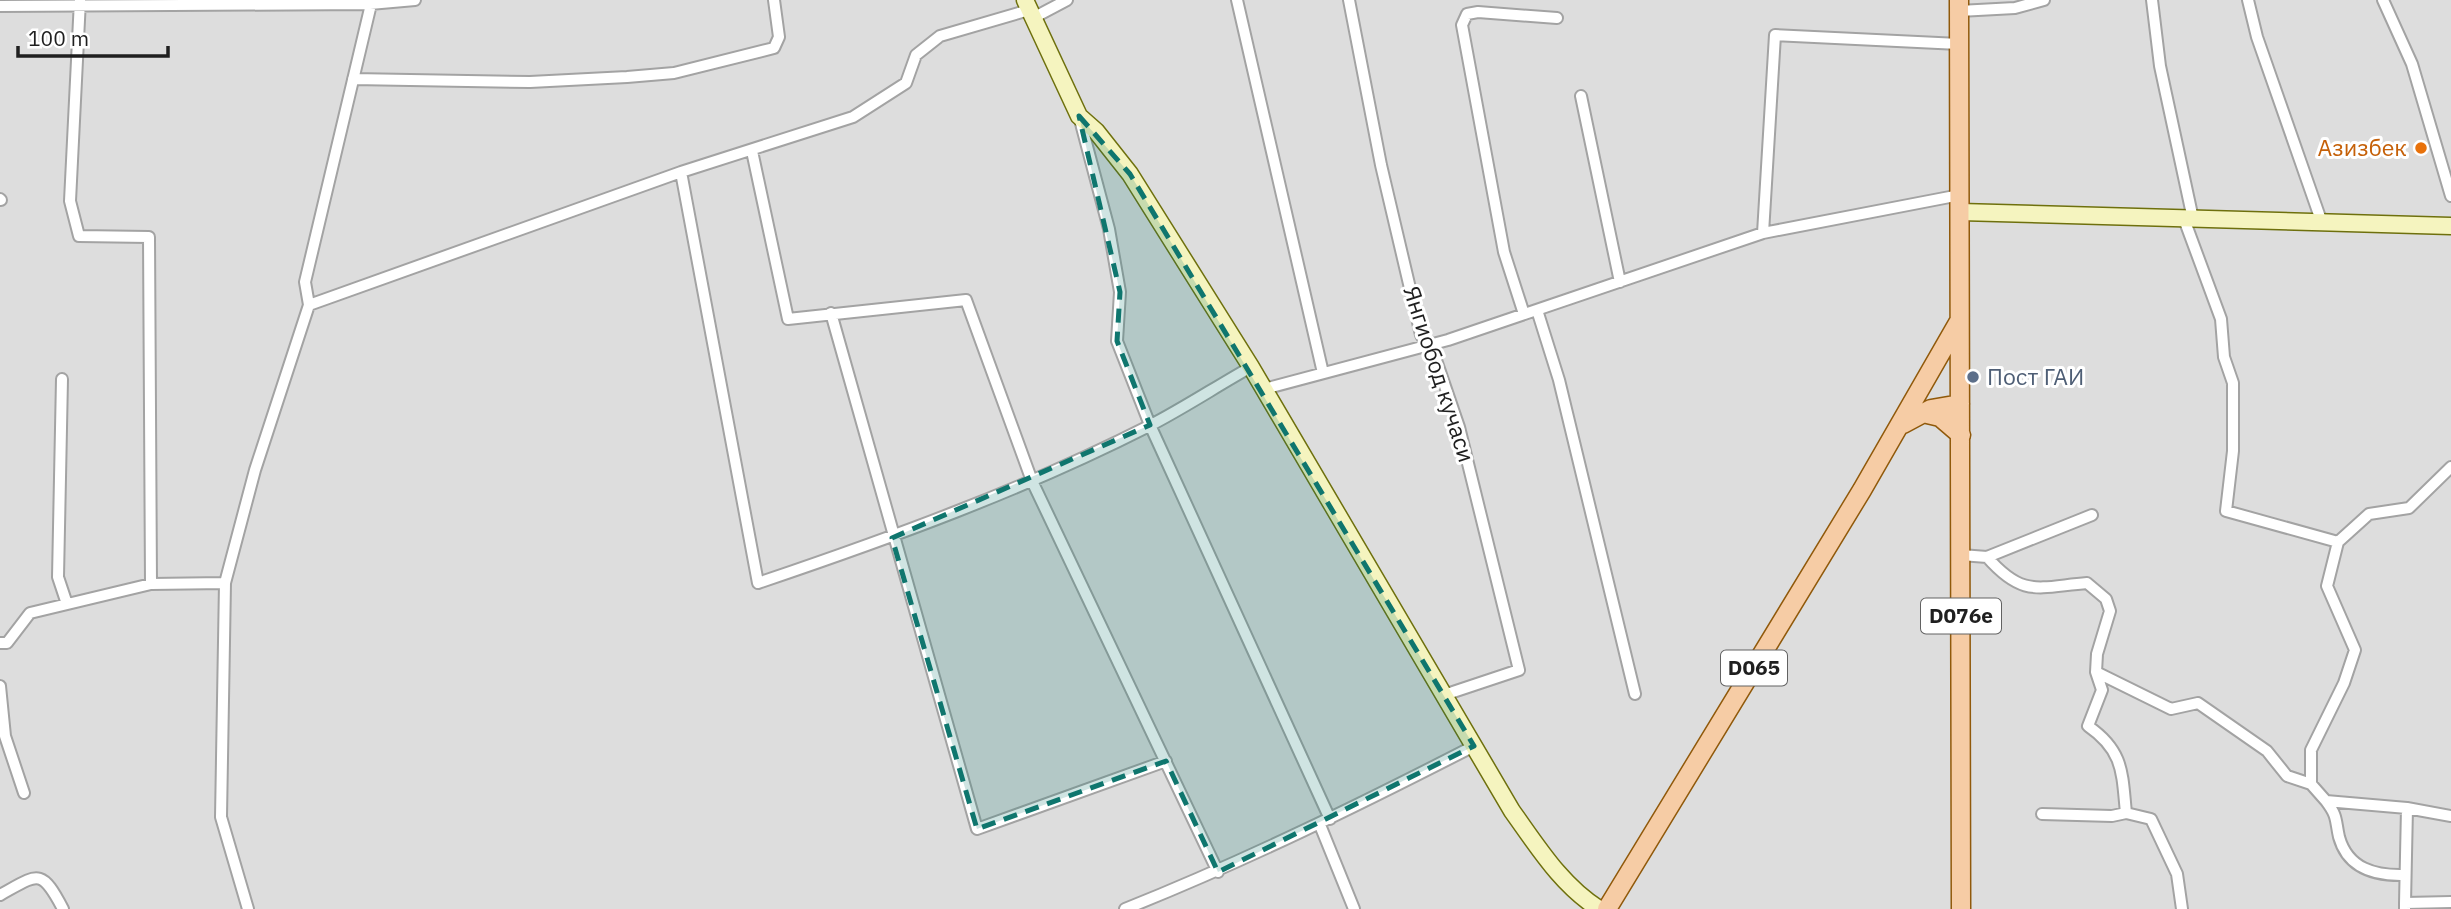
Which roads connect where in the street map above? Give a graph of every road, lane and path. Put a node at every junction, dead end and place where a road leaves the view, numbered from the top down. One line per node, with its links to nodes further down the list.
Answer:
1 (415, 0): 11 (street)
2 (774, 0): 17 (street)
3 (1067, 0): 14 (street)
4 (1237, 0): 36 (street)
5 (1349, 0): 34 (street, Янгиобод кучаси)
6 (2044, 0): 12 (street)
7 (2152, 0): 24 (street)
8 (2248, 0): 25 (street)
9 (2384, 0): 22 (street)
10 (80, 2): 11 (street); 13 (street); 52 (street)
11 (371, 2): 17 (street)
12 (1959, 5): 16 (main road, D076e)
13 (0, 6)
14 (1029, 9): 19 (street); 20 (street)
15 (1557, 18): 32 (street)
16 (1959, 44): 23 (main road, D076e); 27 (street)
17 (353, 79): 29 (street)
18 (1581, 96): 28 (street)
19 (1079, 116): 35 (street); 41 (street)
20 (752, 151): 21 (street); 31 (street)
21 (681, 172): 29 (street); 47 (street)
22 (2451, 196)
23 (1960, 204): 24 (street); 27 (street); 33 (main road, D076e)
24 (2189, 219): 25 (street); 48 (street)
25 (2322, 223): 26 (street)
26 (2451, 226)
27 (1763, 233): 28 (street)
28 (1620, 282): 30 (street)
29 (309, 305): 51 (street)
30 (1537, 310): 32 (street); 57 (street)
31 (831, 313): 45 (street); 47 (street)
32 (1524, 314): 34 (street)
33 (1958, 323): 39 (main road, D076e); 42 (main road, D065)
34 (1429, 345): 36 (street); 58 (street, Янгиобод кучаси)
35 (1251, 367): 38 (street); 41 (street)
36 (1322, 373): 38 (street)
37 (62, 379): 53 (street)
38 (1264, 389): 58 (street)
39 (1960, 404): 40 (main road, D065); 43 (main road, D076e)
40 (1923, 413): 42 (main road, D065); 43 (main road)
41 (1150, 425): 45 (street); 69 (street)
42 (1900, 426): 80 (main road, D065)
43 (1961, 435): 49 (main road, D076e)
44 (2451, 467): 48 (street)
45 (1032, 481): 47 (street); 61 (street)
46 (2092, 515): 50 (street)
47 (892, 538): 61 (street)
48 (2339, 541): 62 (street)
49 (1961, 555): 50 (street); 81 (main road, D076e)
50 (1987, 557): 55 (street)
51 (225, 583): 52 (street); 76 (street)
52 (151, 584): 53 (street)
53 (67, 604): 54 (street)
54 (0, 643)
55 (2096, 672): 62 (street); 66 (street)
56 (0, 686): 59 (street)
57 (1635, 694)
58 (1444, 695): 60 (street)
59 (3, 736): 63 (street)
60 (1474, 746): 69 (street); 79 (street)
61 (1166, 761): 70 (street)
62 (2311, 784): 64 (street)
63 (24, 793)
64 (2326, 801): 65 (street); 71 (street)
65 (2407, 808): 68 (street); 71 (street)
66 (2126, 813): 67 (street); 82 (street)
67 (2042, 814)
68 (2451, 816)
69 (1325, 822): 70 (street); 78 (street)
70 (1218, 872): 77 (street)
71 (2405, 876): 74 (street)
72 (0, 895): 75 (street)
73 (2451, 902): 74 (street)
74 (2405, 906)
75 (63, 909)
76 (248, 909)
77 (1125, 909)
78 (1353, 909)
79 (1599, 909)
80 (1607, 909)
81 (1961, 909)
82 (2182, 909)

